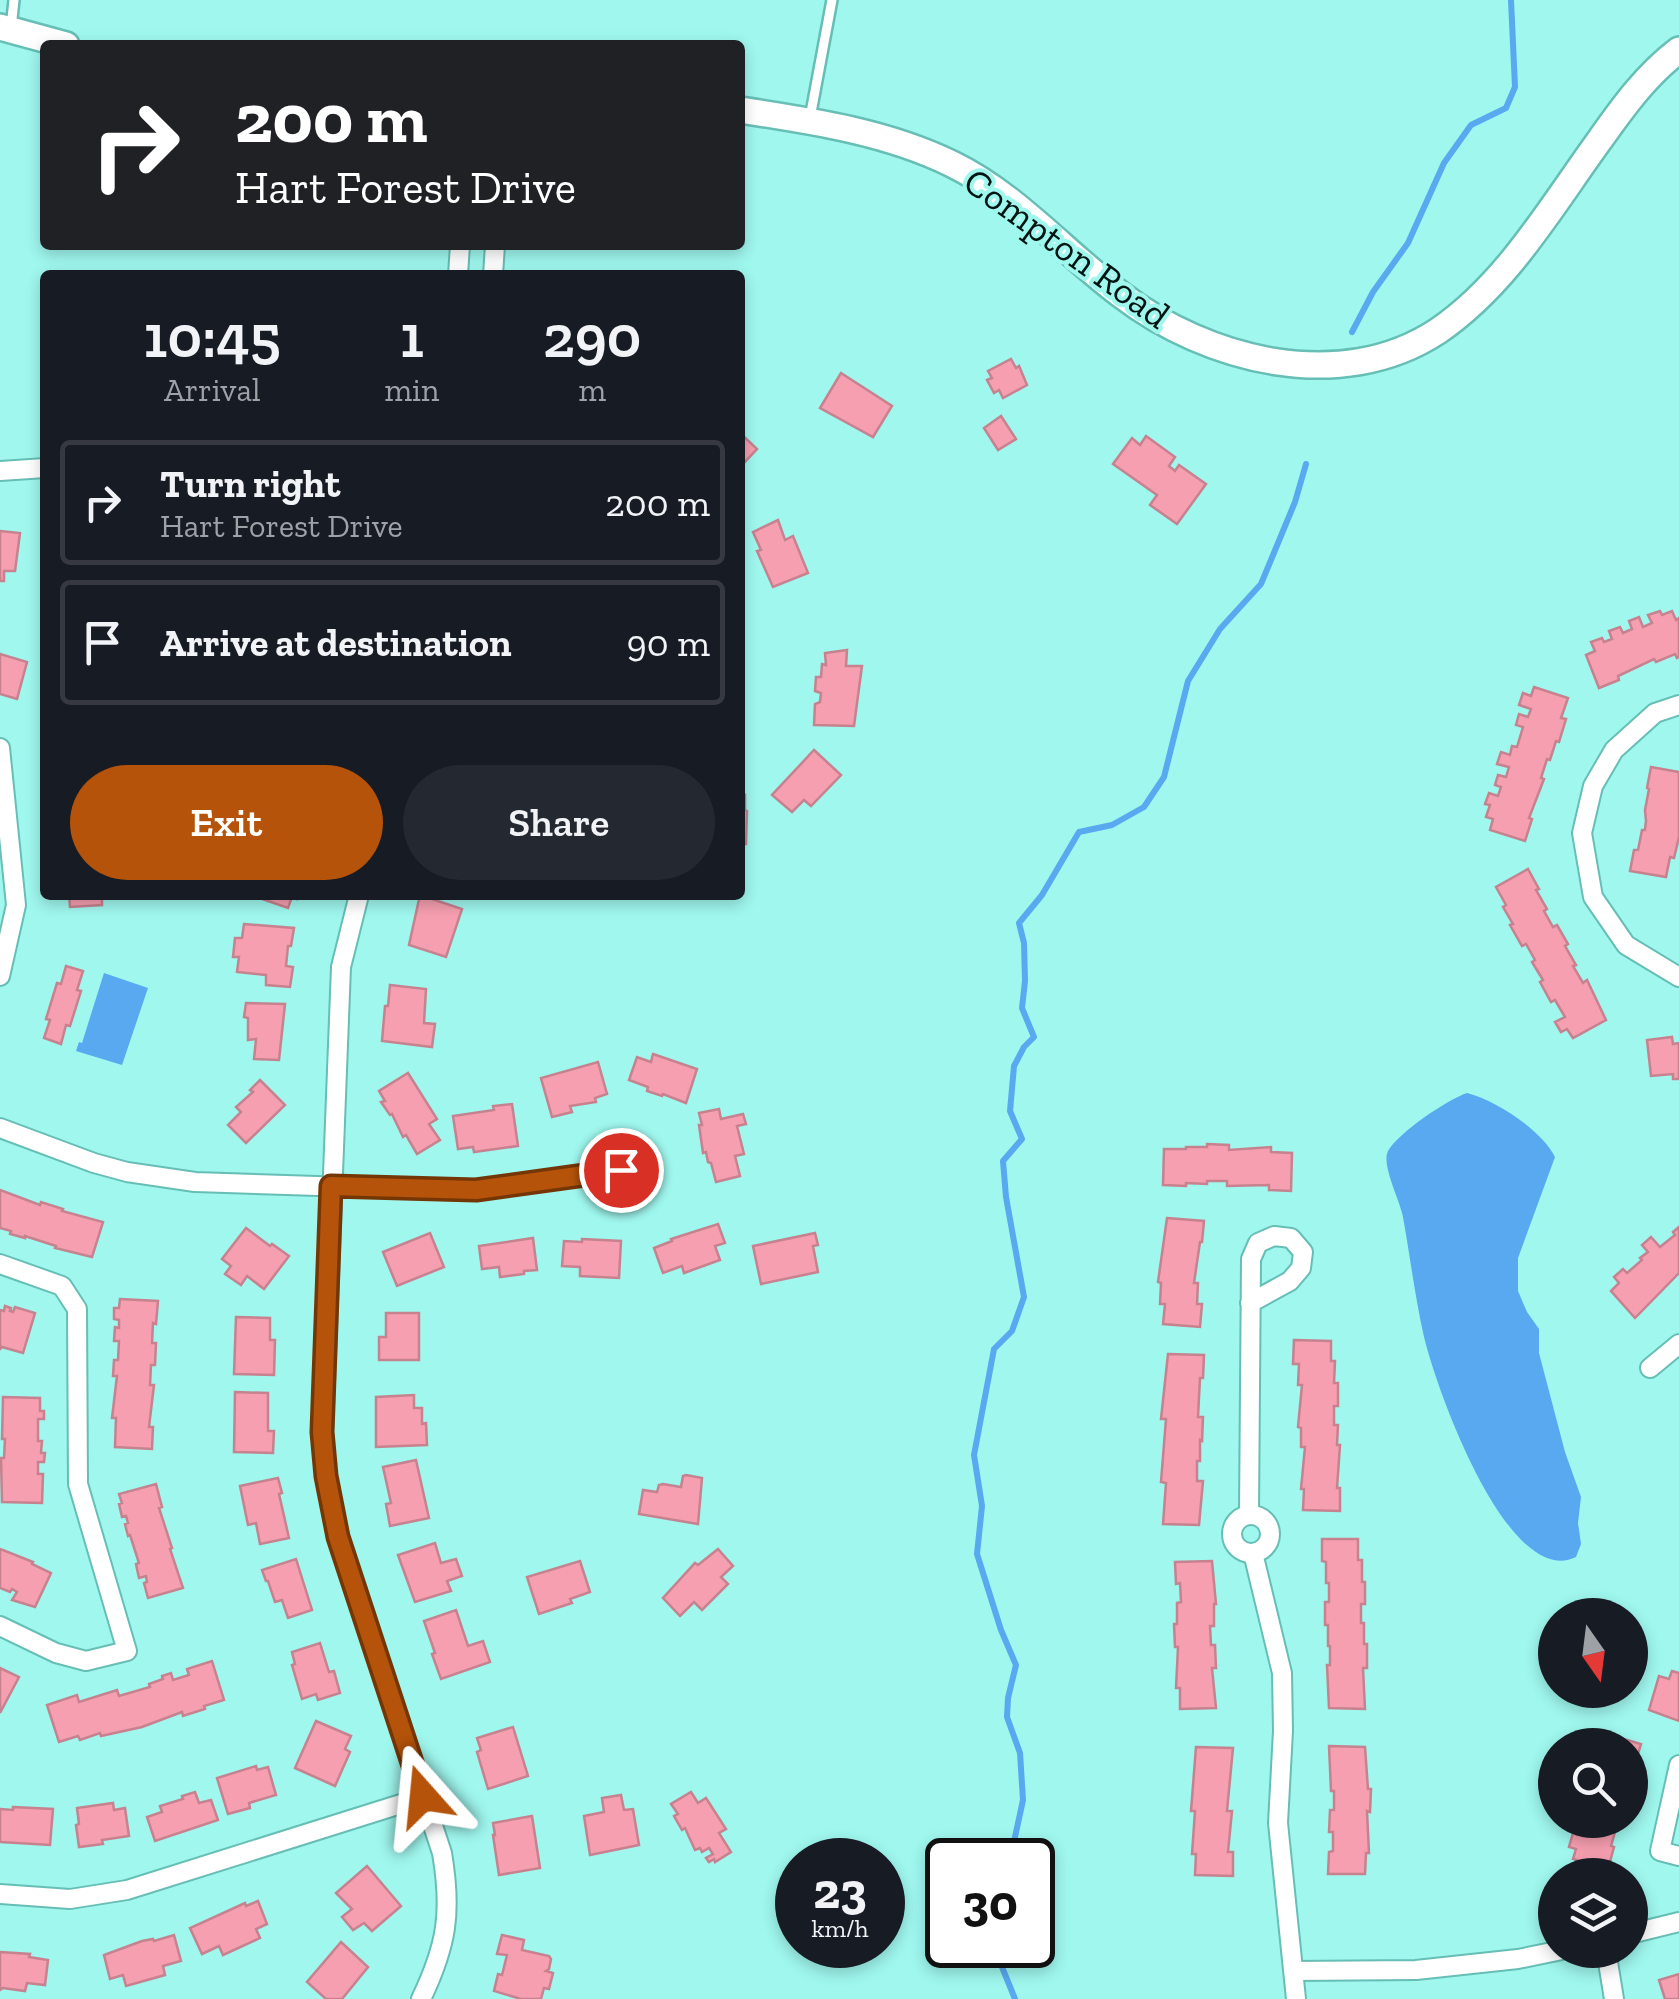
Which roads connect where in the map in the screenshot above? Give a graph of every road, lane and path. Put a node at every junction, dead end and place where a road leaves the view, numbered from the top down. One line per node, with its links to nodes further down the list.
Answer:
1 (14, 0): 3 (lane)
2 (832, 0): 7 (lane)
3 (6, 29): 4 (main road)
4 (47, 40)
5 (1679, 50): 7 (main road, Compton Road)
6 (745, 111): 7 (main road, Compton Road)
7 (810, 121)
8 (40, 468): 9 (street)
9 (0, 471)
10 (1679, 705): 14 (street)
11 (0, 748): 13 (street)
12 (358, 900): 17 (street)
13 (0, 976)
14 (1679, 977)
15 (0, 1128): 17 (street)
16 (621, 1170): 17 (street)
17 (331, 1186): 26 (street)
18 (0, 1264): 24 (street)
19 (1250, 1303): 22 (street)
20 (1679, 1344): 21 (street)
21 (1650, 1368)
22 (1249, 1515): 23 (street); 23 (street)
23 (1253, 1553): 33 (street)
24 (0, 1626)
25 (1679, 1766): 27 (street)
26 (423, 1796): 28 (street); 34 (street)
27 (1679, 1856)
28 (0, 1894)
29 (1679, 1922): 30 (street)
30 (1648, 1930)
31 (1538, 1955): 33 (street)
32 (1609, 1968): 36 (street)
33 (1294, 1971): 35 (street)
34 (422, 1999)
35 (1296, 1999)
36 (1614, 1999)

